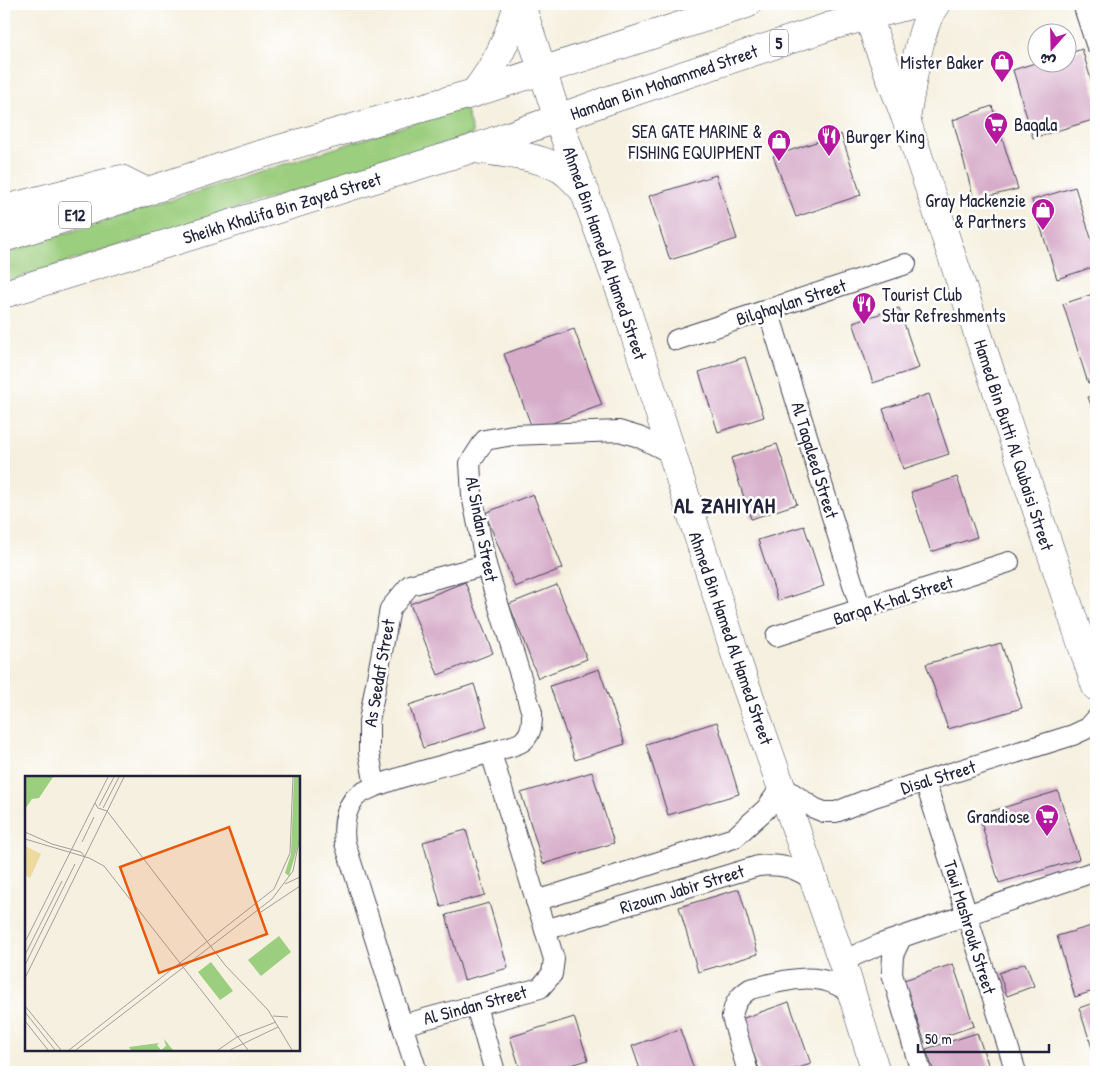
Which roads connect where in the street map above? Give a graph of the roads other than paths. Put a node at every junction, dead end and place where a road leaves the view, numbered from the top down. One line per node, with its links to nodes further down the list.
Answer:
1 (520, 4): 8 (main road, Ahmed Bin Hamed Al Hamed Street); 9 (main road)
2 (747, 4): 8 (main road)
3 (914, 4): 6 (main road, Hamdan Bin Mohammed Street / 5)
4 (936, 4): 11 (main road)
5 (1083, 4): 7 (street)
6 (867, 10): 10 (main road, Hamdan Bin Mohammed Street / 5); 11 (main road, Hamed Bin Butti Al Qubaisi Street)
7 (1096, 44)
8 (542, 71): 9 (main road); 10 (main road, Ahmed Bin Hamed Al Hamed Street)
9 (474, 93): 13 (main road)
10 (558, 119): 12 (main road, Sheikh Khalifa Bin Zayed Street); 14 (main road, Ahmed Bin Hamed Al Hamed Street)
11 (906, 119): 26 (main road, Hamed Bin Butti Al Qubaisi Street)
12 (472, 149): 14 (main road); 18 (main road, Sheikh Khalifa Bin Zayed Street)
13 (147, 192): 15 (main road); 16 (main road, E12)
14 (586, 193): 21 (main road, Ahmed Bin Hamed Al Hamed Street)
15 (4, 209)
16 (4, 238)
17 (906, 264): 19 (street, Bilghaylan Street)
18 (4, 294)
19 (768, 310): 20 (street, Bilghaylan Street); 24 (street, Al Taqaleed Street)
20 (676, 340)
21 (670, 453): 23 (street, Al Sindan Street); 31 (main road, Ahmed Bin Hamed Al Hamed Street)
22 (1009, 562): 24 (street, Barqa K-hal Street)
23 (486, 564): 28 (street, Al Sindan Street); 30 (street, As Seedaf Street)
24 (861, 610): 25 (street, Barqa K-hal Street)
25 (776, 636)
26 (1096, 687)
27 (1096, 719): 29 (street, Disal Street)
28 (491, 753): 30 (street, Al Sindan Street); 36 (street, Al Sindan Street)
29 (925, 781): 31 (street, Disal Street); 37 (street, Tawi Mashrouk Street)
30 (375, 786): 43 (street, Al Sindan Street)
31 (782, 786): 35 (main road, Ahmed Bin Hamed Al Hamed Street); 36 (street, Rizoum Jabir Street)
32 (1096, 872): 33 (street)
33 (1071, 879): 34 (street); 37 (street)
34 (1096, 882)
35 (816, 883): 38 (street, Rizoum Jabir Street); 40 (main road, Ahmed Bin Hamed Al Hamed Street)
36 (536, 901): 38 (street, Al Sindan Street)
37 (967, 915): 39 (street); 49 (street, Tawi Mashrouk Street)
38 (545, 930): 42 (street, Al Sindan Street)
39 (901, 938): 40 (street); 48 (street)
40 (842, 961): 41 (main road, Ahmed Bin Hamed Al Hamed Street)
41 (853, 995): 46 (street); 47 (main road, Ahmed Bin Hamed Al Hamed Street)
42 (476, 1006): 43 (street, Al Sindan Street); 45 (street)
43 (402, 1025): 44 (street, Al Sindan Street)
44 (417, 1072)
45 (495, 1072)
46 (748, 1072)
47 (876, 1072)
48 (921, 1072)
49 (1016, 1072)

